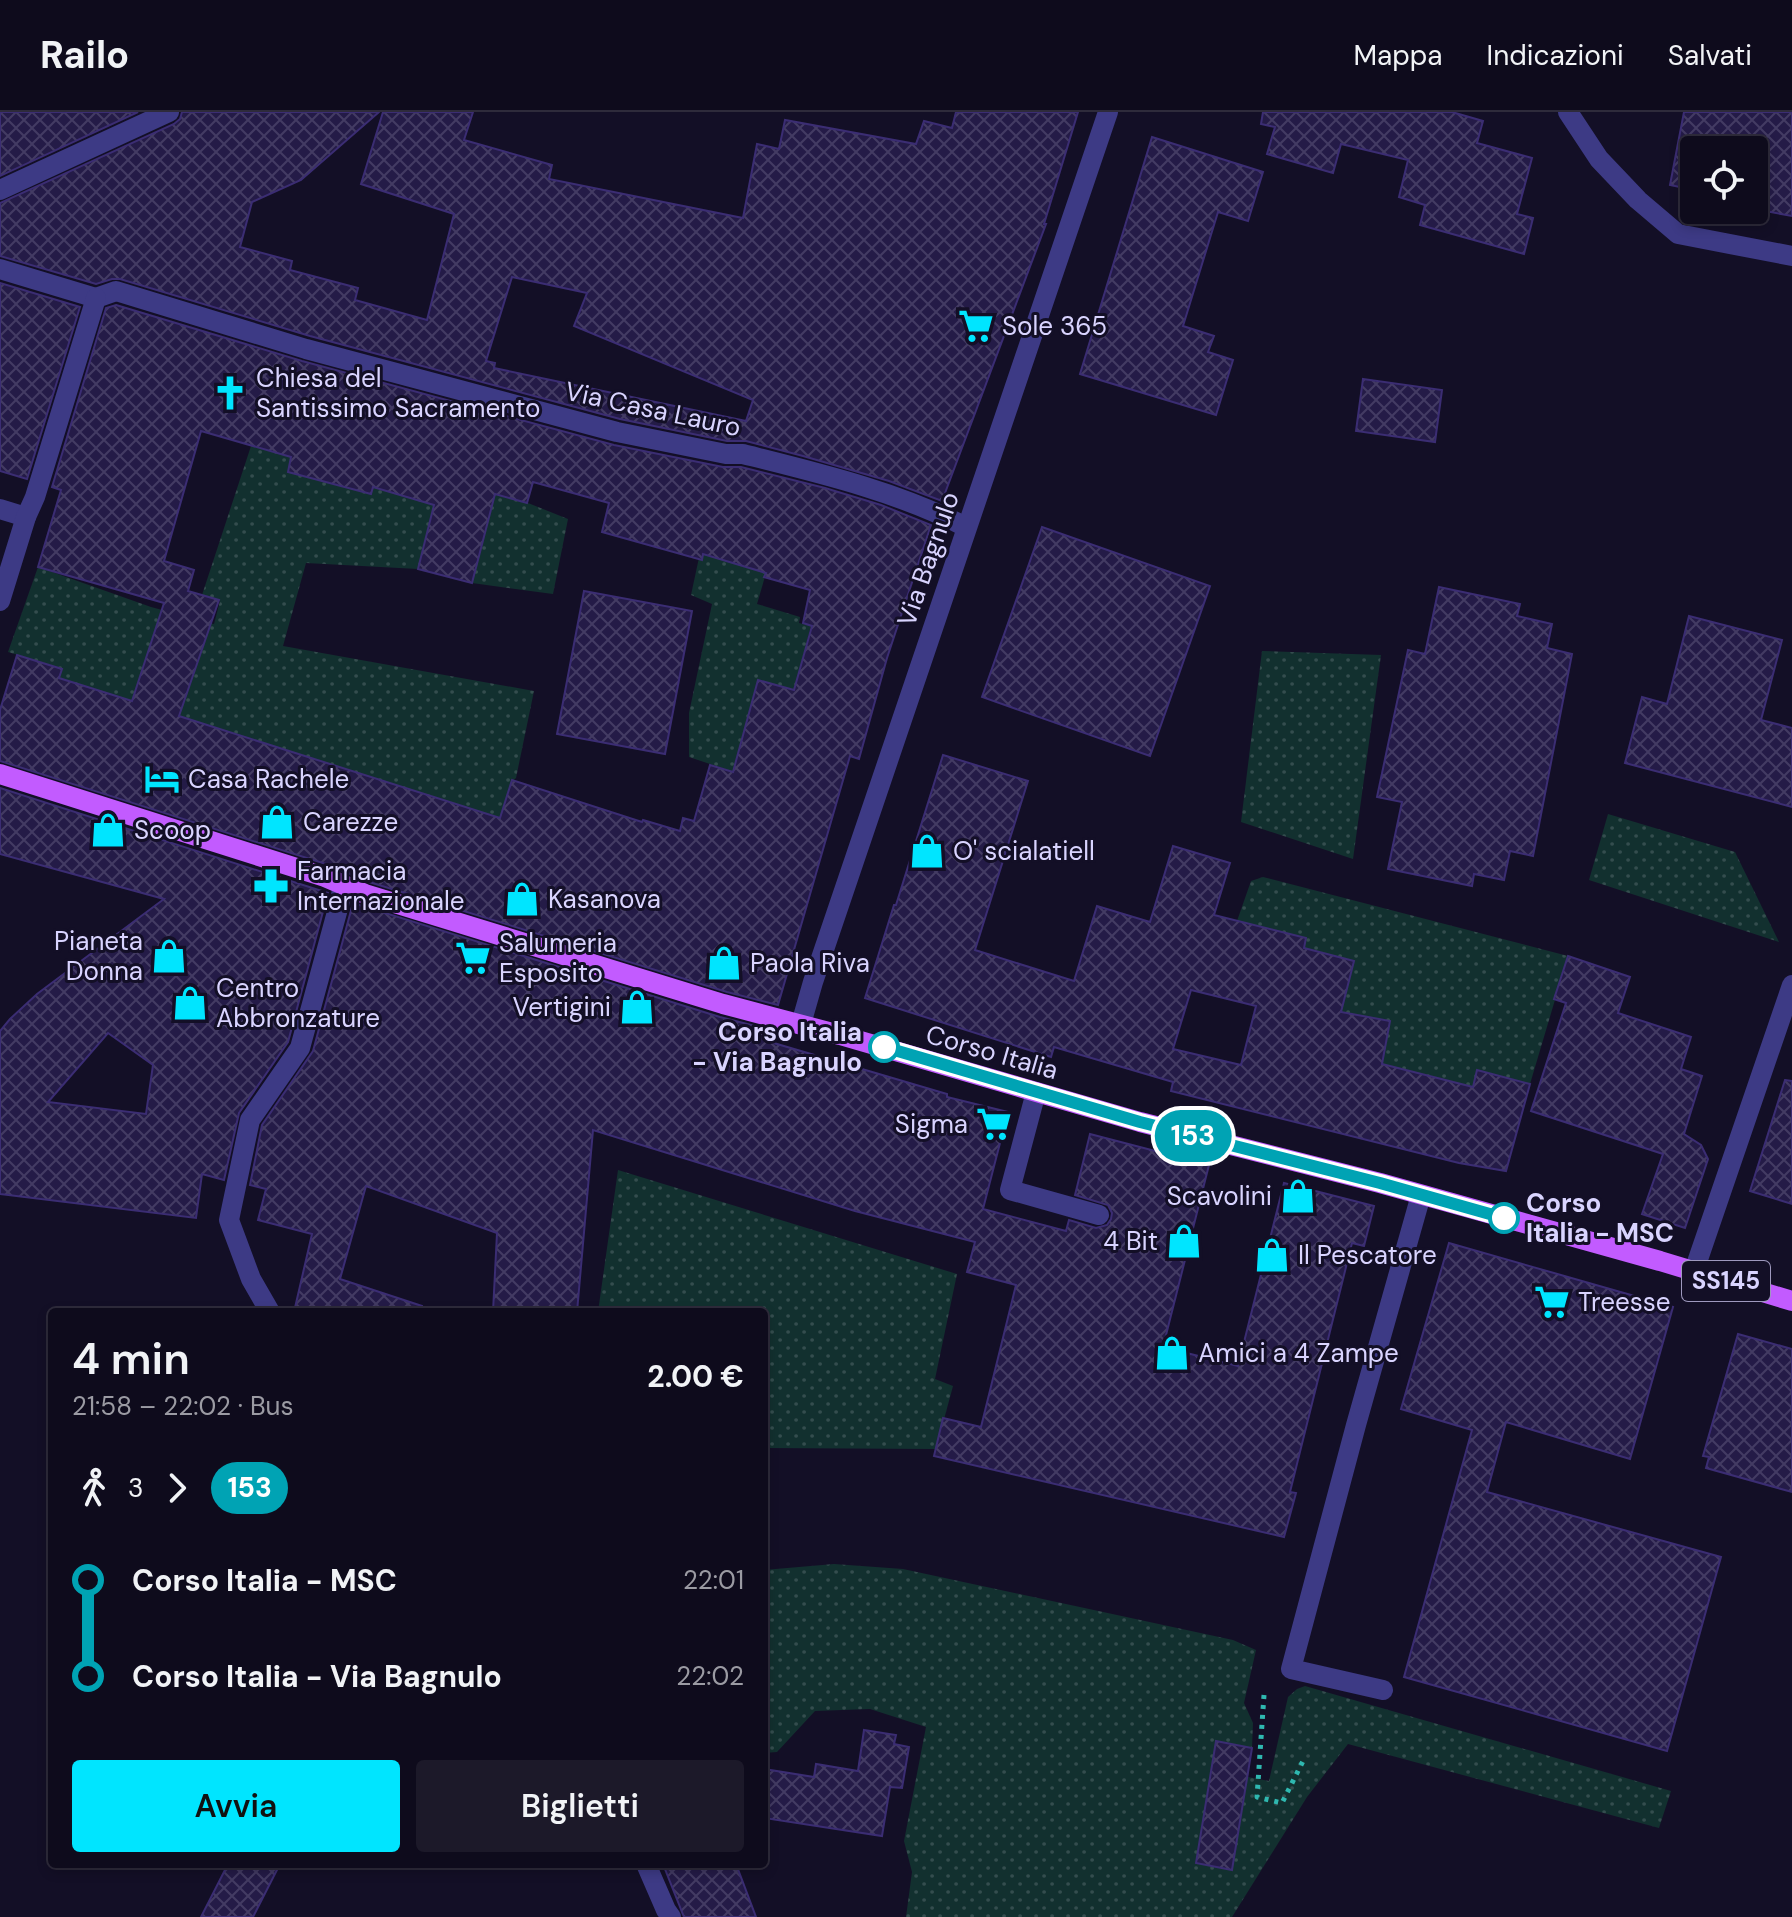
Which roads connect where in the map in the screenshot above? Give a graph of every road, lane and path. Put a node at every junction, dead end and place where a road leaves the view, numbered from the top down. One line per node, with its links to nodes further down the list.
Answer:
1 (169, 112): 4 (street)
2 (1108, 112): 10 (street, Via Bagnulo)
3 (1568, 112): 5 (street)
4 (0, 190)
5 (1792, 256)
6 (0, 269): 7 (street, Via Casa Lauro)
7 (96, 298): 9 (street); 10 (street, Via Casa Lauro)
8 (0, 509): 9 (street)
9 (26, 517): 11 (street)
10 (966, 527): 15 (street, Via Bagnulo)
11 (0, 601)
12 (0, 774): 13 (main road, Corso Italia / SS145)
13 (343, 884): 15 (main road, Corso Italia / SS145); 21 (street)
14 (1792, 985): 19 (street)
15 (801, 1024): 16 (main road, Corso Italia / SS145)
16 (1036, 1092): 17 (main road, Corso Italia / SS145); 18 (street)
17 (1421, 1195): 19 (main road, Corso Italia / SS145); 22 (street)
18 (1099, 1215)
19 (1694, 1271): 20 (main road, Corso Italia / SS145)
20 (1792, 1301)
21 (268, 1308)
22 (1383, 1690)
23 (1264, 1695): 24 (path)
24 (1304, 1759)
25 (648, 1868): 26 (street)
26 (671, 1917)

